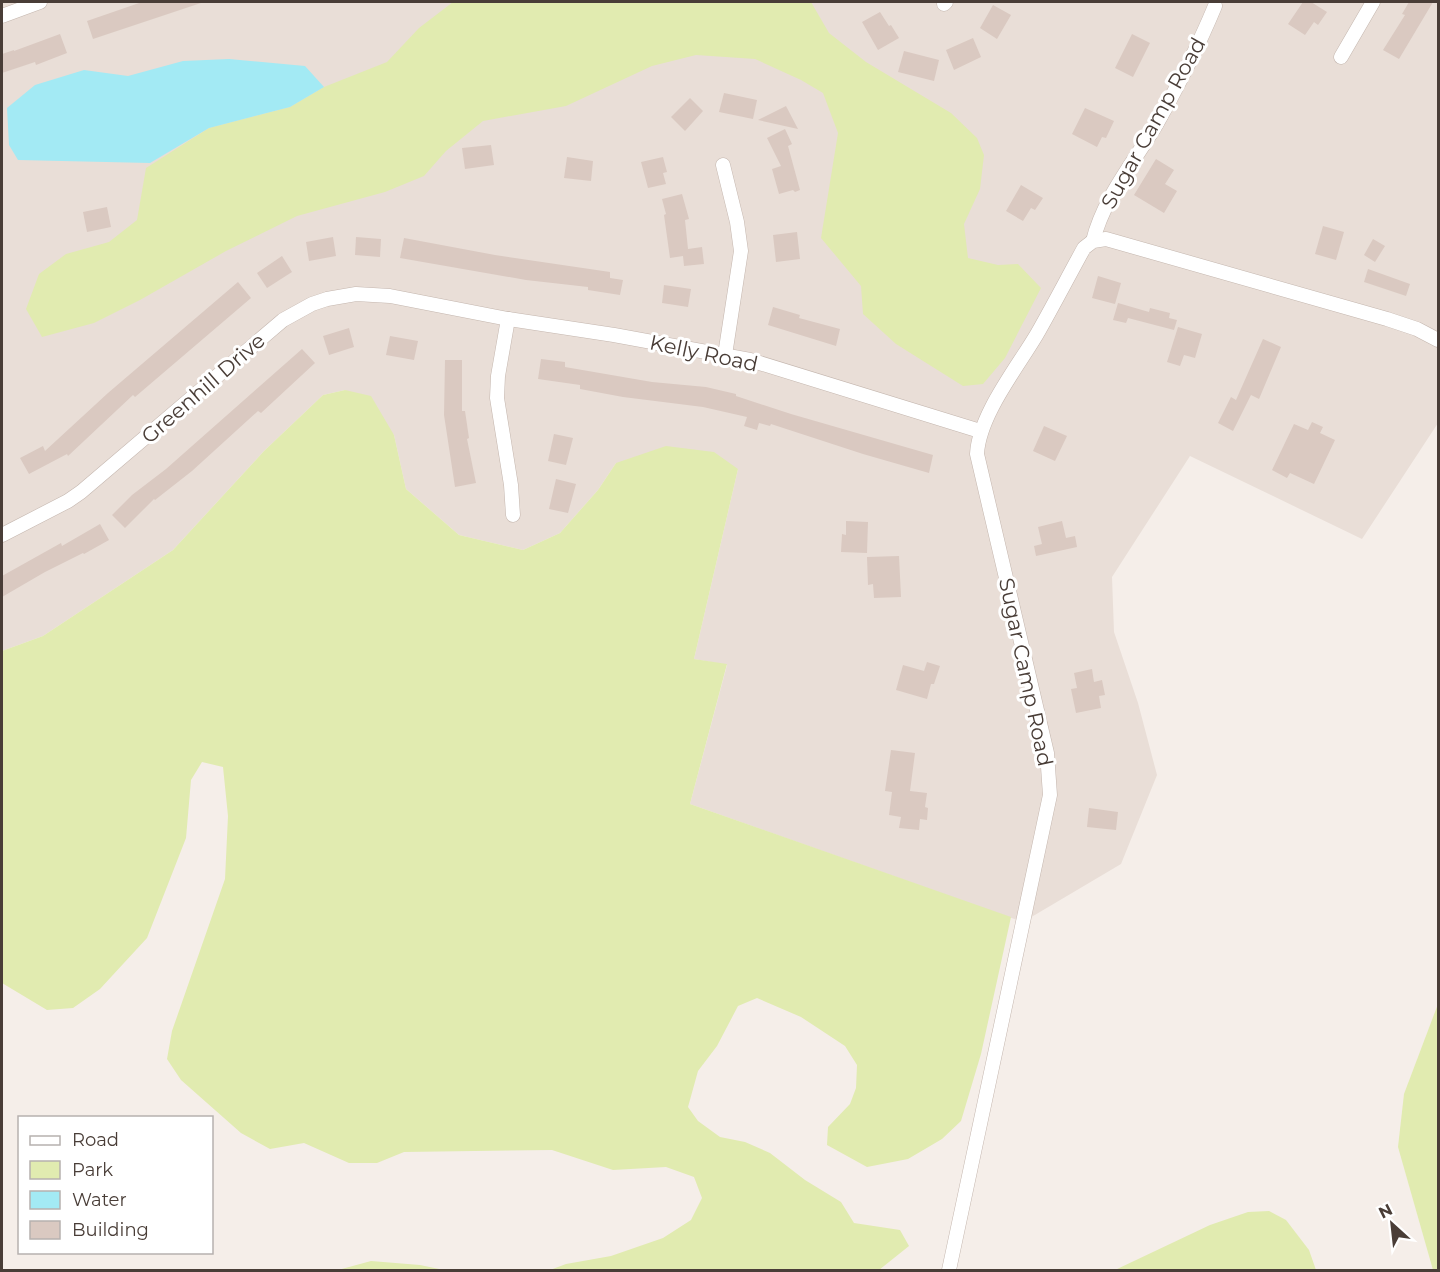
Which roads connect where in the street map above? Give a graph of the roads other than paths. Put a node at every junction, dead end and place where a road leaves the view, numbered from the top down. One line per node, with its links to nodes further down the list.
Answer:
1 (40, 2): 4 (street)
2 (1373, 2): 5 (street)
3 (1215, 6): 7 (street, Sugar Camp Road)
4 (2, 16)
5 (1341, 57)
6 (723, 165): 11 (street)
7 (1093, 241): 10 (street, Sugar Camp Road); 12 (street, Sugar Camp Road)
8 (422, 303): 9 (street, Kelly Road); 14 (street, Greenhill Drive)
9 (508, 319): 11 (street, Kelly Road); 13 (street)
10 (1438, 340)
11 (725, 355): 12 (street, Kelly Road)
12 (980, 431): 15 (street, Sugar Camp Road)
13 (513, 515)
14 (2, 536)
15 (949, 1270)

